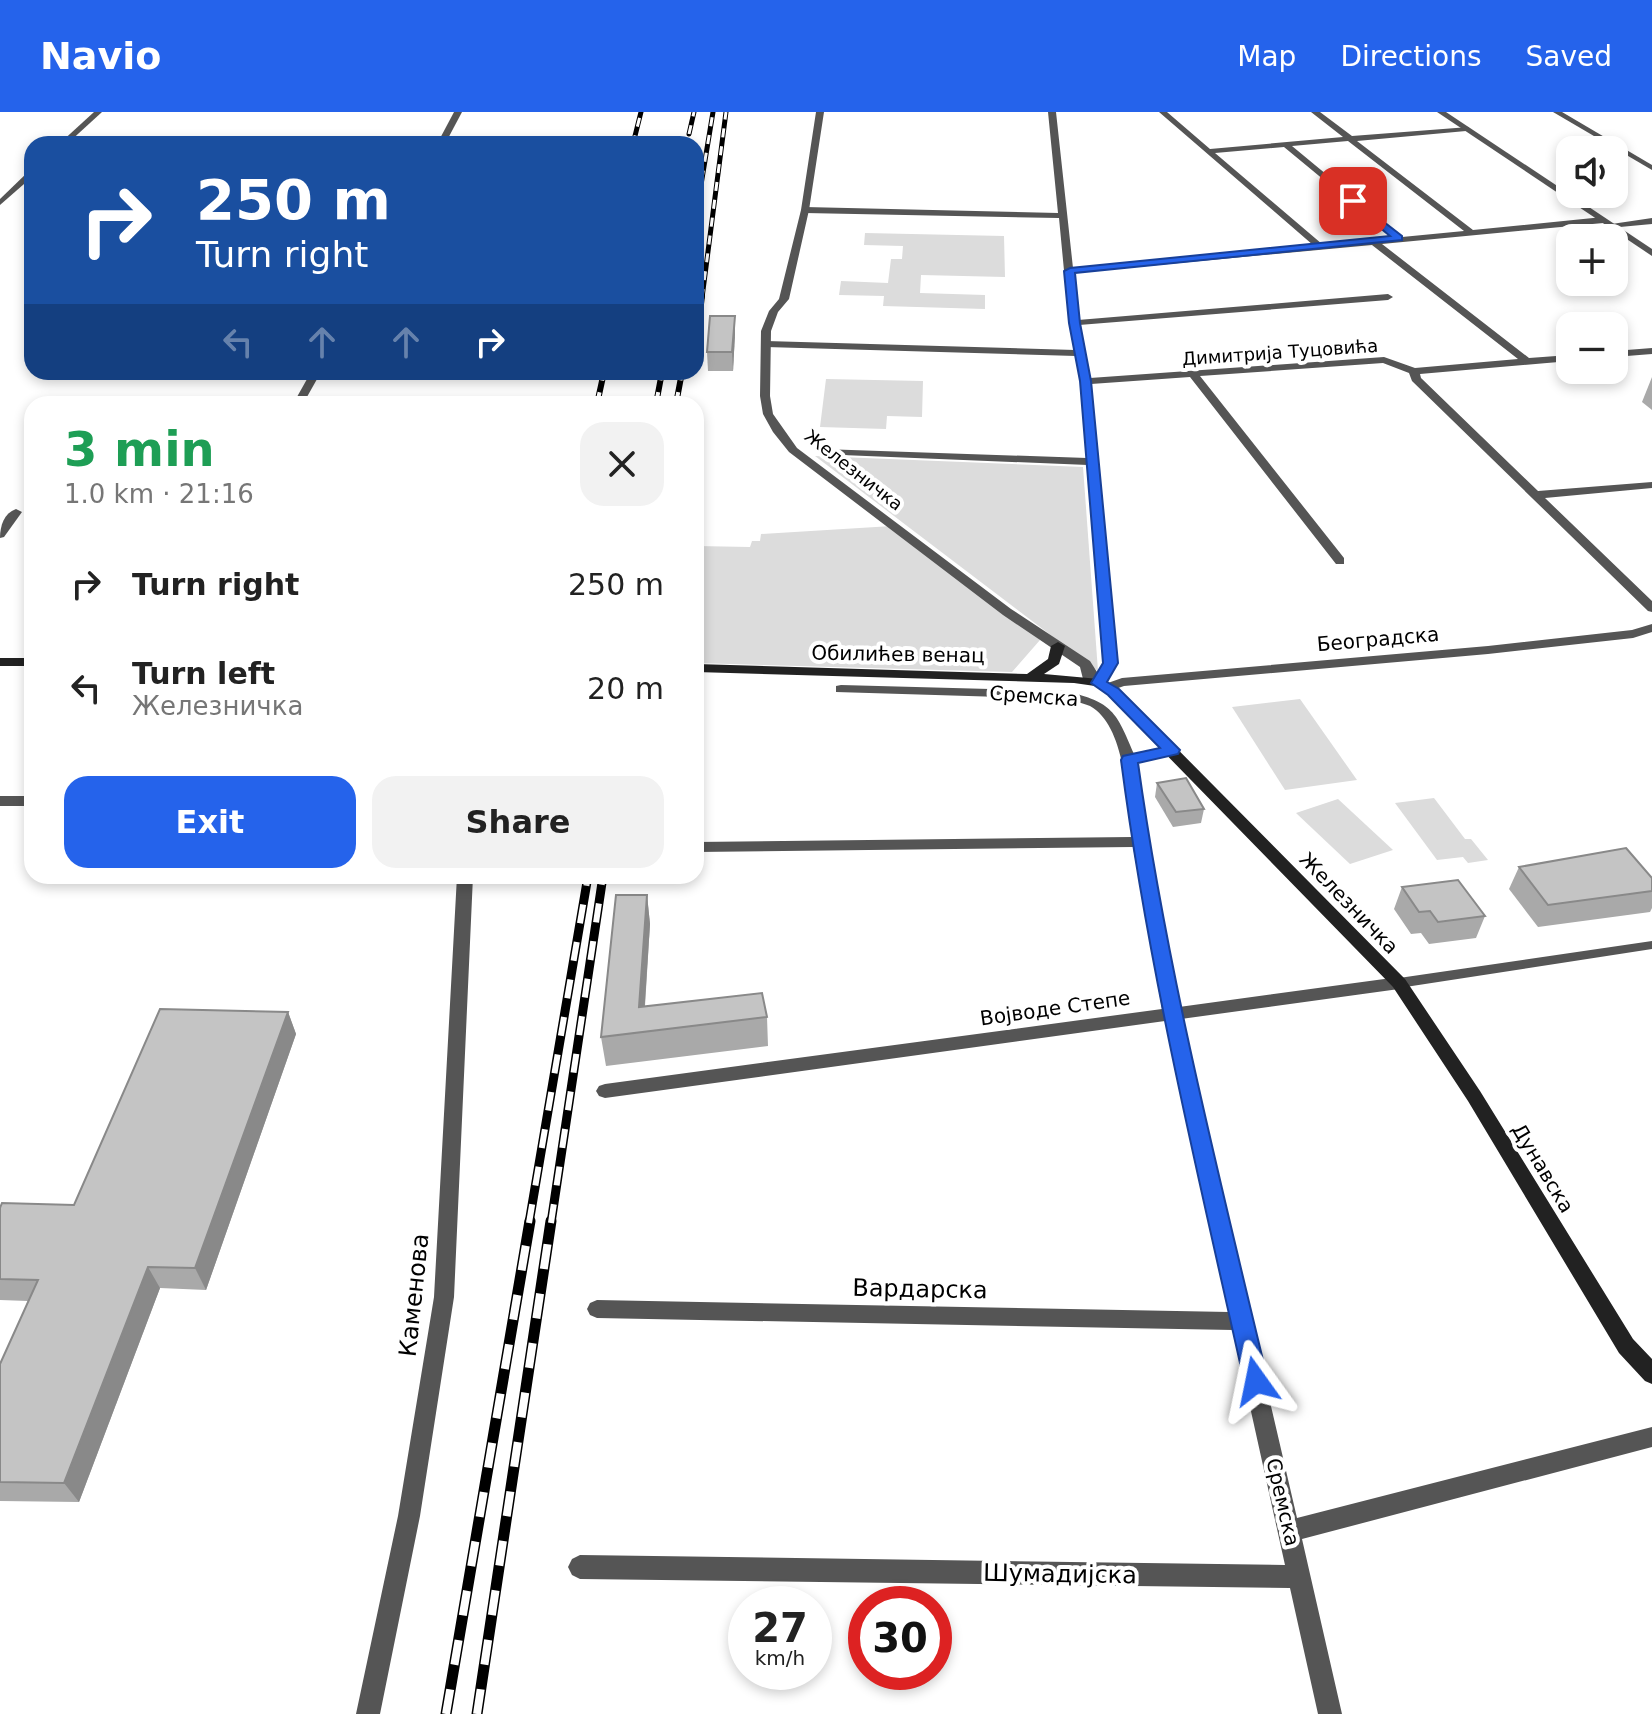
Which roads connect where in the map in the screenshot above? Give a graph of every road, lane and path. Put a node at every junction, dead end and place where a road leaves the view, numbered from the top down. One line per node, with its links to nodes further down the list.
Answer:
1 (98, 112): 10 (street)
2 (458, 112): 11 (street)
3 (820, 112): 18 (street, Железничка)
4 (1052, 112): 19 (street)
5 (1163, 112): 14 (street)
6 (1315, 112): 12 (street)
7 (1441, 112): 9 (street)
8 (1557, 112): 15 (street)
9 (1466, 129): 12 (street); 21 (street)
10 (72, 136)
11 (445, 136)
12 (1348, 139): 13 (street); 22 (street)
13 (1285, 144): 14 (street); 23 (street)
14 (1208, 151): 25 (street)
15 (1652, 168)
16 (24, 180): 17 (street)
17 (0, 203)
18 (805, 210): 19 (street); 30 (street, Железничка)
19 (1063, 216): 27 (street)
20 (1652, 221): 21 (street)
21 (1606, 222): 22 (street); 26 (street)
22 (1470, 231): 23 (street)
23 (1399, 238): 24 (street)
24 (1373, 241): 25 (street); 35 (street)
25 (1319, 246): 27 (street)
26 (1652, 253)
27 (1070, 271): 29 (street)
28 (1388, 297): 29 (street)
29 (1074, 323): 32 (street)
30 (766, 344): 32 (street); 48 (street, Железничка)
31 (1652, 351): 33 (street)
32 (1080, 353): 38 (street)
33 (1628, 353)
34 (1556, 359): 35 (street, Димитрија Туцовића)
35 (1526, 361): 36 (street, Димитрија Туцовића)
36 (1414, 371): 37 (street, Димитрија Туцовића); 42 (street)
37 (1193, 374): 38 (street, Димитрија Туцовића); 45 (street)
38 (1086, 381): 40 (street)
39 (822, 452): 40 (street)
40 (1092, 462): 53 (street)
41 (1652, 485): 42 (street)
42 (1534, 495): 46 (street)
43 (16, 512): 44 (street)
44 (0, 534)
45 (1340, 561)
46 (1652, 608)
47 (1652, 628): 53 (street, Београдска)
48 (1058, 646): 52 (main road); 53 (street, Железничка)
49 (0, 662): 50 (main road)
50 (24, 662)
51 (704, 668): 52 (main road, Обилићев венац)
52 (1032, 677): 53 (main road, Обилићев венац)
53 (1098, 684): 55 (main road, Железничка)
54 (841, 689): 56 (street, Сремска)
55 (1172, 750): 56 (street); 63 (main road, Железничка)
56 (1129, 760): 59 (street, Сремска)
57 (0, 801): 58 (street)
58 (24, 801)
59 (1140, 842): 60 (street); 64 (street, Сремска)
60 (704, 847)
61 (465, 884): 73 (street, Каменова)
62 (1652, 945): 63 (street, Војводе Степе)
63 (1399, 983): 64 (street, Војводе Степе); 68 (main road, Дунавска)
64 (1172, 1015): 65 (street, Војводе Степе); 67 (street, Сремска)
65 (605, 1091)
66 (597, 1309): 67 (street, Вардарска)
67 (1243, 1321): 70 (street, Сремска)
68 (1652, 1374)
69 (1652, 1437): 70 (street)
70 (1289, 1531): 72 (street, Сремска)
71 (580, 1567): 72 (street, Шумадијска)
72 (1301, 1577): 74 (street, Сремска)
73 (368, 1714)
74 (1330, 1714)

